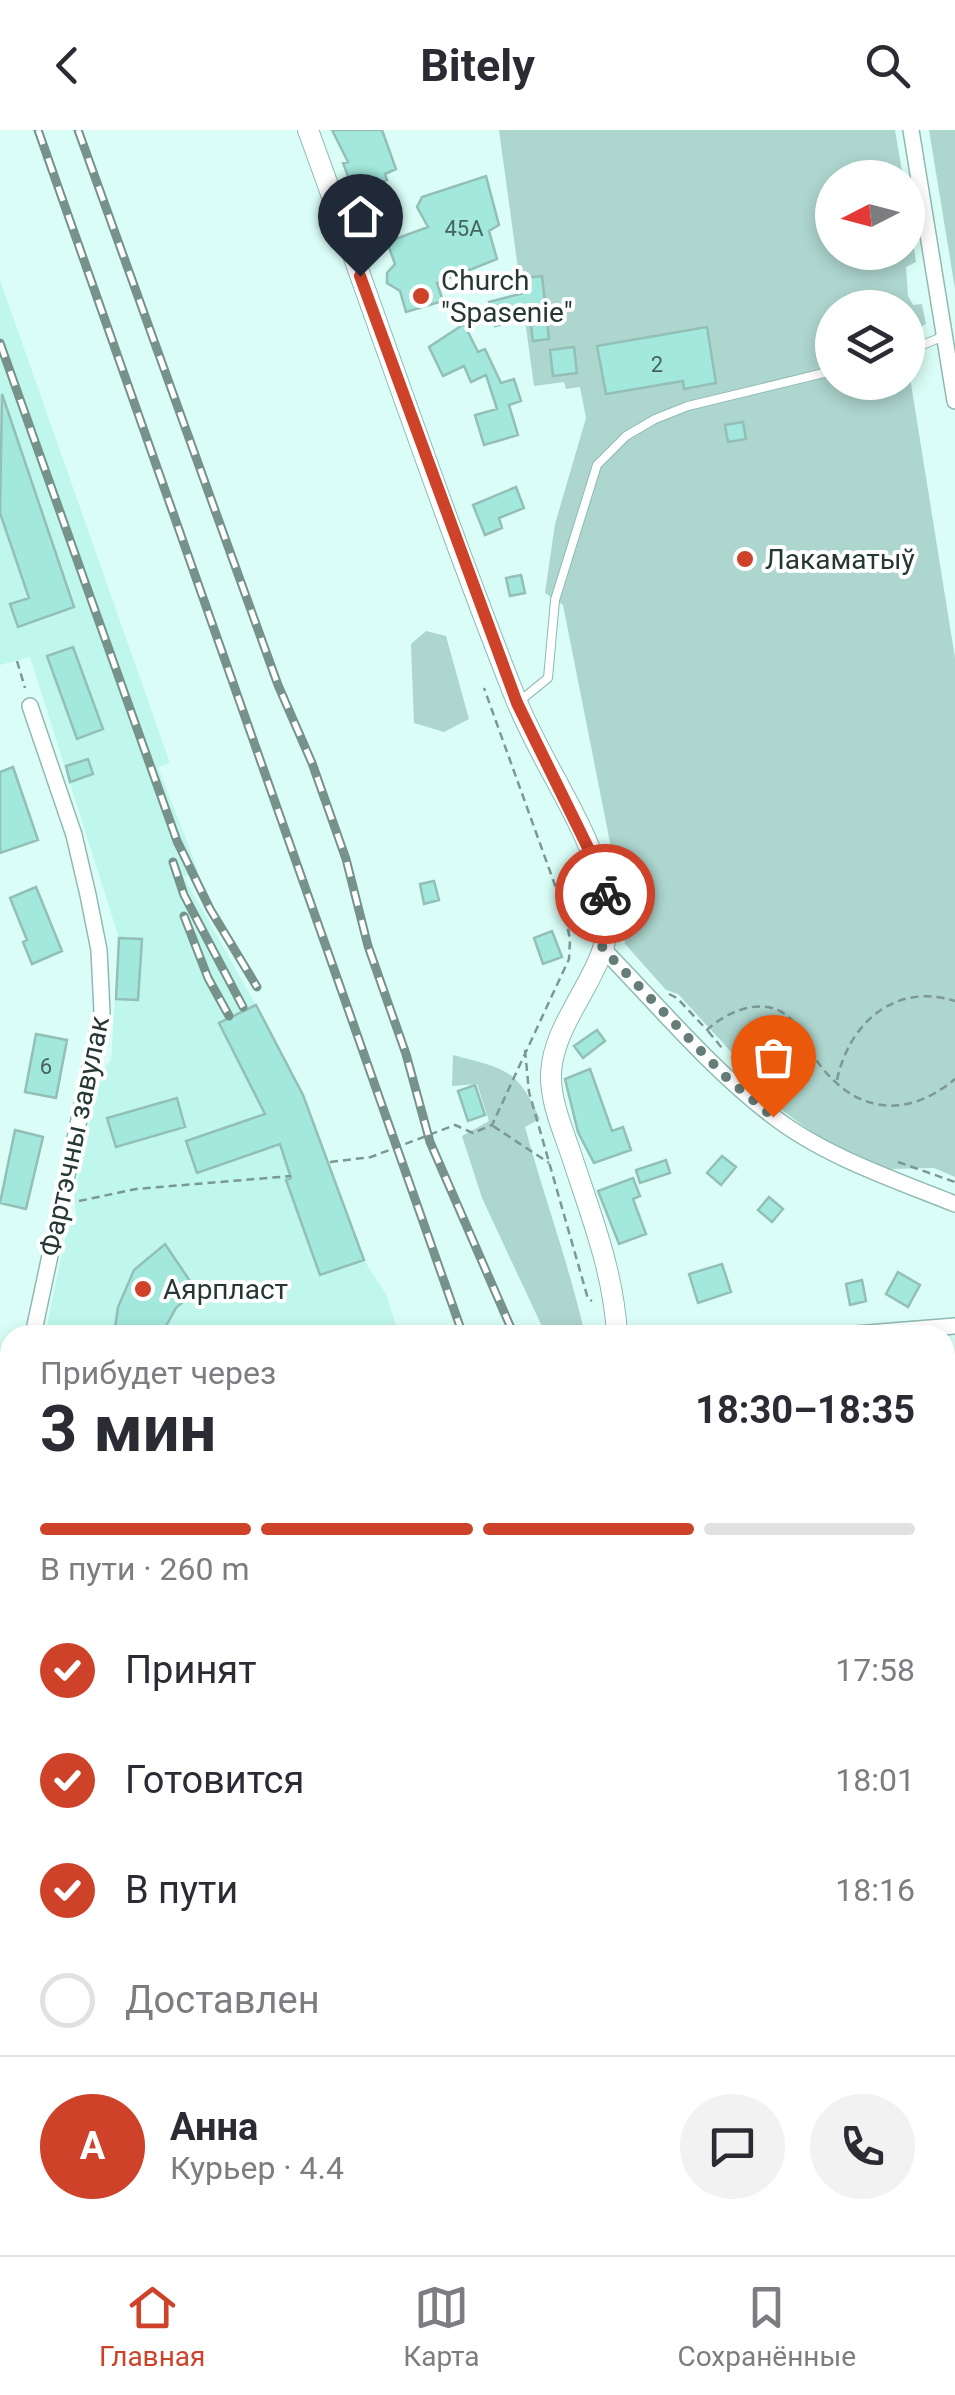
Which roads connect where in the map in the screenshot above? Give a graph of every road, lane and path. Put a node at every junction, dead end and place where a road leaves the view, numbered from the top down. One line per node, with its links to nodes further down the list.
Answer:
1 (308, 130): 9 (street)
2 (911, 130): 3 (street)
3 (944, 336): 4 (lane); 6 (street)
4 (925, 344)
5 (815, 375): 9 (lane)
6 (955, 401)
7 (17, 660): 10 (path)
8 (484, 688): 15 (path)
9 (517, 703): 11 (street)
10 (30, 706): 26 (street, Фартэчны завулак)
11 (602, 948): 25 (street); 29 (street)
12 (664, 992): 14 (path)
13 (955, 1001): 18 (path)
14 (707, 1030): 16 (path); 18 (path)
15 (525, 1049): 19 (path); 22 (path)
16 (729, 1057)
17 (955, 1079): 18 (path)
18 (836, 1083)
19 (492, 1125): 21 (path); 22 (path)
20 (888, 1160): 24 (path)
21 (330, 1162)
22 (551, 1165): 27 (path)
23 (291, 1176): 26 (path)
24 (955, 1182)
25 (955, 1204)
26 (60, 1205): 28 (street, Фартэчны завулак)
27 (598, 1303)
28 (34, 1325)
29 (616, 1325)

